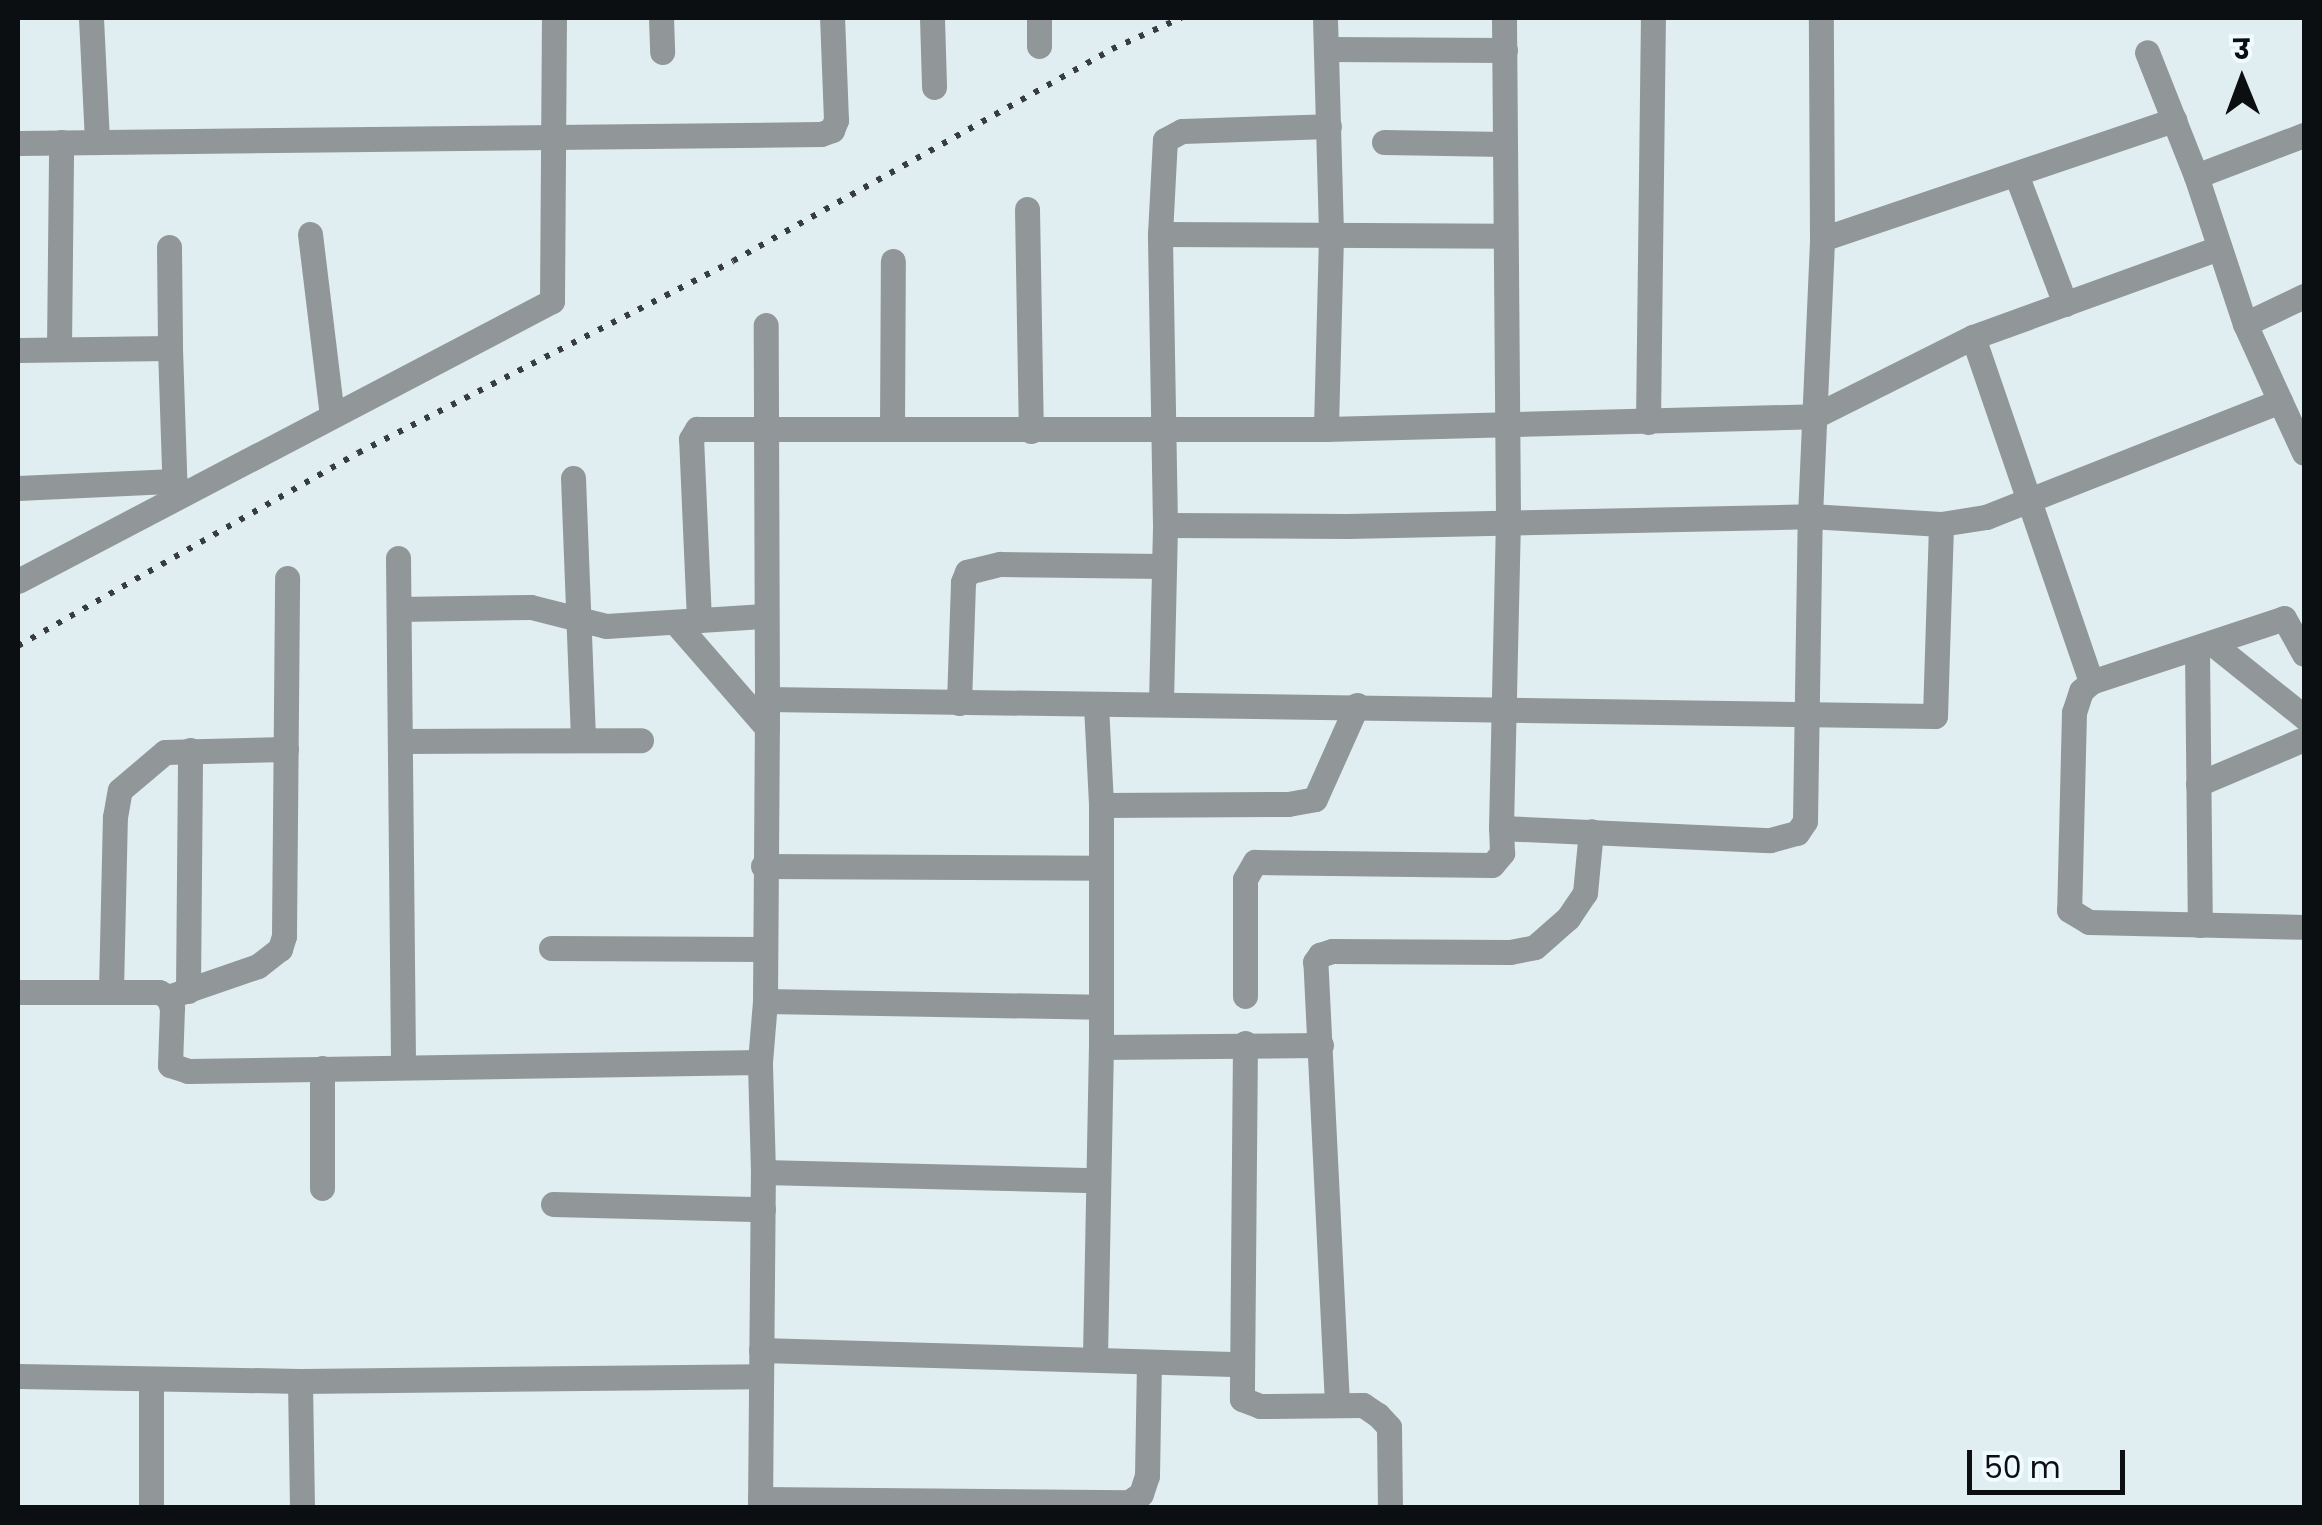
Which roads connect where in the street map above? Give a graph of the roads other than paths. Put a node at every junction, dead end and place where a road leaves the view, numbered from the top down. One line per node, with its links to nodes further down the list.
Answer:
1 (90, 18): 23 (street)
2 (554, 18): 20 (street)
3 (661, 18): 14 (street)
4 (832, 18): 20 (street)
5 (932, 18): 16 (street)
6 (1039, 18): 11 (street)
7 (1325, 18): 12 (street)
8 (1504, 18): 13 (street)
9 (1652, 18): 49 (street)
10 (1821, 18): 33 (street)
11 (1040, 46)
12 (1326, 49): 13 (street); 18 (street)
13 (1504, 50): 25 (street)
14 (662, 52)
15 (2147, 52): 17 (street)
16 (934, 87)
17 (2174, 120): 26 (street); 27 (street)
18 (1329, 126): 30 (street); 31 (street)
19 (2304, 135): 27 (street)
20 (556, 137): 23 (street); 46 (street)
21 (18, 142): 22 (street)
22 (61, 142): 23 (street); 43 (street)
23 (96, 142)
24 (1384, 142): 25 (street)
25 (1504, 144): 32 (street)
26 (2016, 174): 33 (street); 38 (street)
27 (2196, 176): 35 (street)
28 (1027, 209): 54 (street)
29 (310, 234): 46 (street)
30 (1160, 234): 31 (street); 50 (street)
31 (1331, 236): 32 (street); 53 (street)
32 (1504, 236): 48 (street)
33 (1822, 239): 47 (street)
34 (170, 247): 42 (street)
35 (2219, 248): 38 (street); 39 (street)
36 (893, 261): 52 (street)
37 (2304, 296): 39 (street)
38 (2065, 304): 41 (street)
39 (2245, 324): 45 (street)
40 (766, 325): 51 (street)
41 (1973, 337): 47 (street); 59 (street)
42 (170, 348): 43 (street); 58 (street)
43 (60, 349): 44 (street)
44 (18, 350)
45 (2280, 400): 55 (street); 59 (street)
46 (332, 414): 58 (street)
47 (1815, 416): 49 (street); 60 (street)
48 (1505, 421): 49 (street); 53 (street); 61 (street)
49 (1648, 422)
50 (1160, 426): 53 (street); 54 (street); 63 (street)
51 (768, 428): 52 (street); 70 (street); 72 (street)
52 (892, 428): 54 (street)
53 (1326, 429)
54 (1031, 430)
55 (2304, 453)
56 (574, 478): 71 (street)
57 (18, 488): 58 (street)
58 (175, 488): 67 (street)
59 (2030, 496): 62 (street); 75 (street)
60 (1810, 516): 61 (street); 62 (street); 82 (street)
61 (1508, 519): 63 (street); 81 (street)
62 (1941, 524): 82 (street)
63 (1165, 525): 65 (street)
64 (398, 558): 68 (street)
65 (1164, 566): 77 (street); 78 (street)
66 (287, 578): 90 (street)
67 (18, 581)
68 (399, 609): 71 (street); 88 (street)
69 (2294, 614): 73 (street); 74 (street)
70 (766, 616): 72 (street); 76 (street)
71 (576, 618): 72 (street); 86 (street)
72 (687, 621): 84 (street)
73 (2205, 647): 75 (street); 83 (street); 91 (street)
74 (2304, 654)
75 (2090, 682): 97 (street)
76 (768, 699): 77 (street); 84 (street)
77 (959, 702): 79 (street)
78 (1162, 703): 79 (street); 80 (street)
79 (1096, 706): 92 (street)
80 (1357, 706): 81 (street); 92 (street)
81 (1501, 707): 82 (street); 93 (street)
82 (1808, 715): 94 (street)
83 (2304, 718)
84 (767, 728): 95 (street)
85 (2304, 739): 91 (street)
86 (583, 740): 87 (street); 88 (street)
87 (641, 740)
88 (400, 741): 111 (street)
89 (190, 750): 90 (street); 101 (street); 103 (street)
90 (286, 750): 103 (street)
91 (2198, 784): 97 (street)
92 (1102, 805): 96 (street)
93 (1501, 828): 94 (street); 104 (street)
94 (1591, 832): 108 (street)
95 (763, 866): 96 (street); 100 (street)
96 (1098, 868): 106 (street)
97 (2200, 924): 98 (street)
98 (2304, 927)
99 (551, 948): 100 (street)
100 (764, 948): 105 (street)
101 (111, 990): 102 (street); 103 (street)
102 (18, 992)
103 (178, 994): 112 (street)
104 (1244, 996)
105 (764, 1001): 106 (street); 110 (street)
106 (1098, 1008): 109 (street)
107 (1246, 1044): 108 (street); 109 (street); 121 (street)
108 (1321, 1045): 125 (street)
109 (1101, 1047): 114 (street)
110 (760, 1062): 111 (street); 113 (street)
111 (403, 1065): 112 (street)
112 (322, 1068): 115 (street)
113 (763, 1172): 114 (street); 117 (street)
114 (1096, 1180): 118 (street)
115 (322, 1188)
116 (553, 1204): 117 (street)
117 (763, 1209): 120 (street)
118 (1096, 1357): 119 (street); 120 (street)
119 (1149, 1362): 121 (street); 126 (street)
120 (760, 1363): 124 (street); 126 (street)
121 (1241, 1364): 125 (street)
122 (18, 1376): 123 (street)
123 (151, 1380): 124 (street); 127 (street)
124 (300, 1381): 128 (street)
125 (1337, 1404): 129 (street)
126 (760, 1503)
127 (150, 1508)
128 (302, 1508)
129 (1390, 1508)

